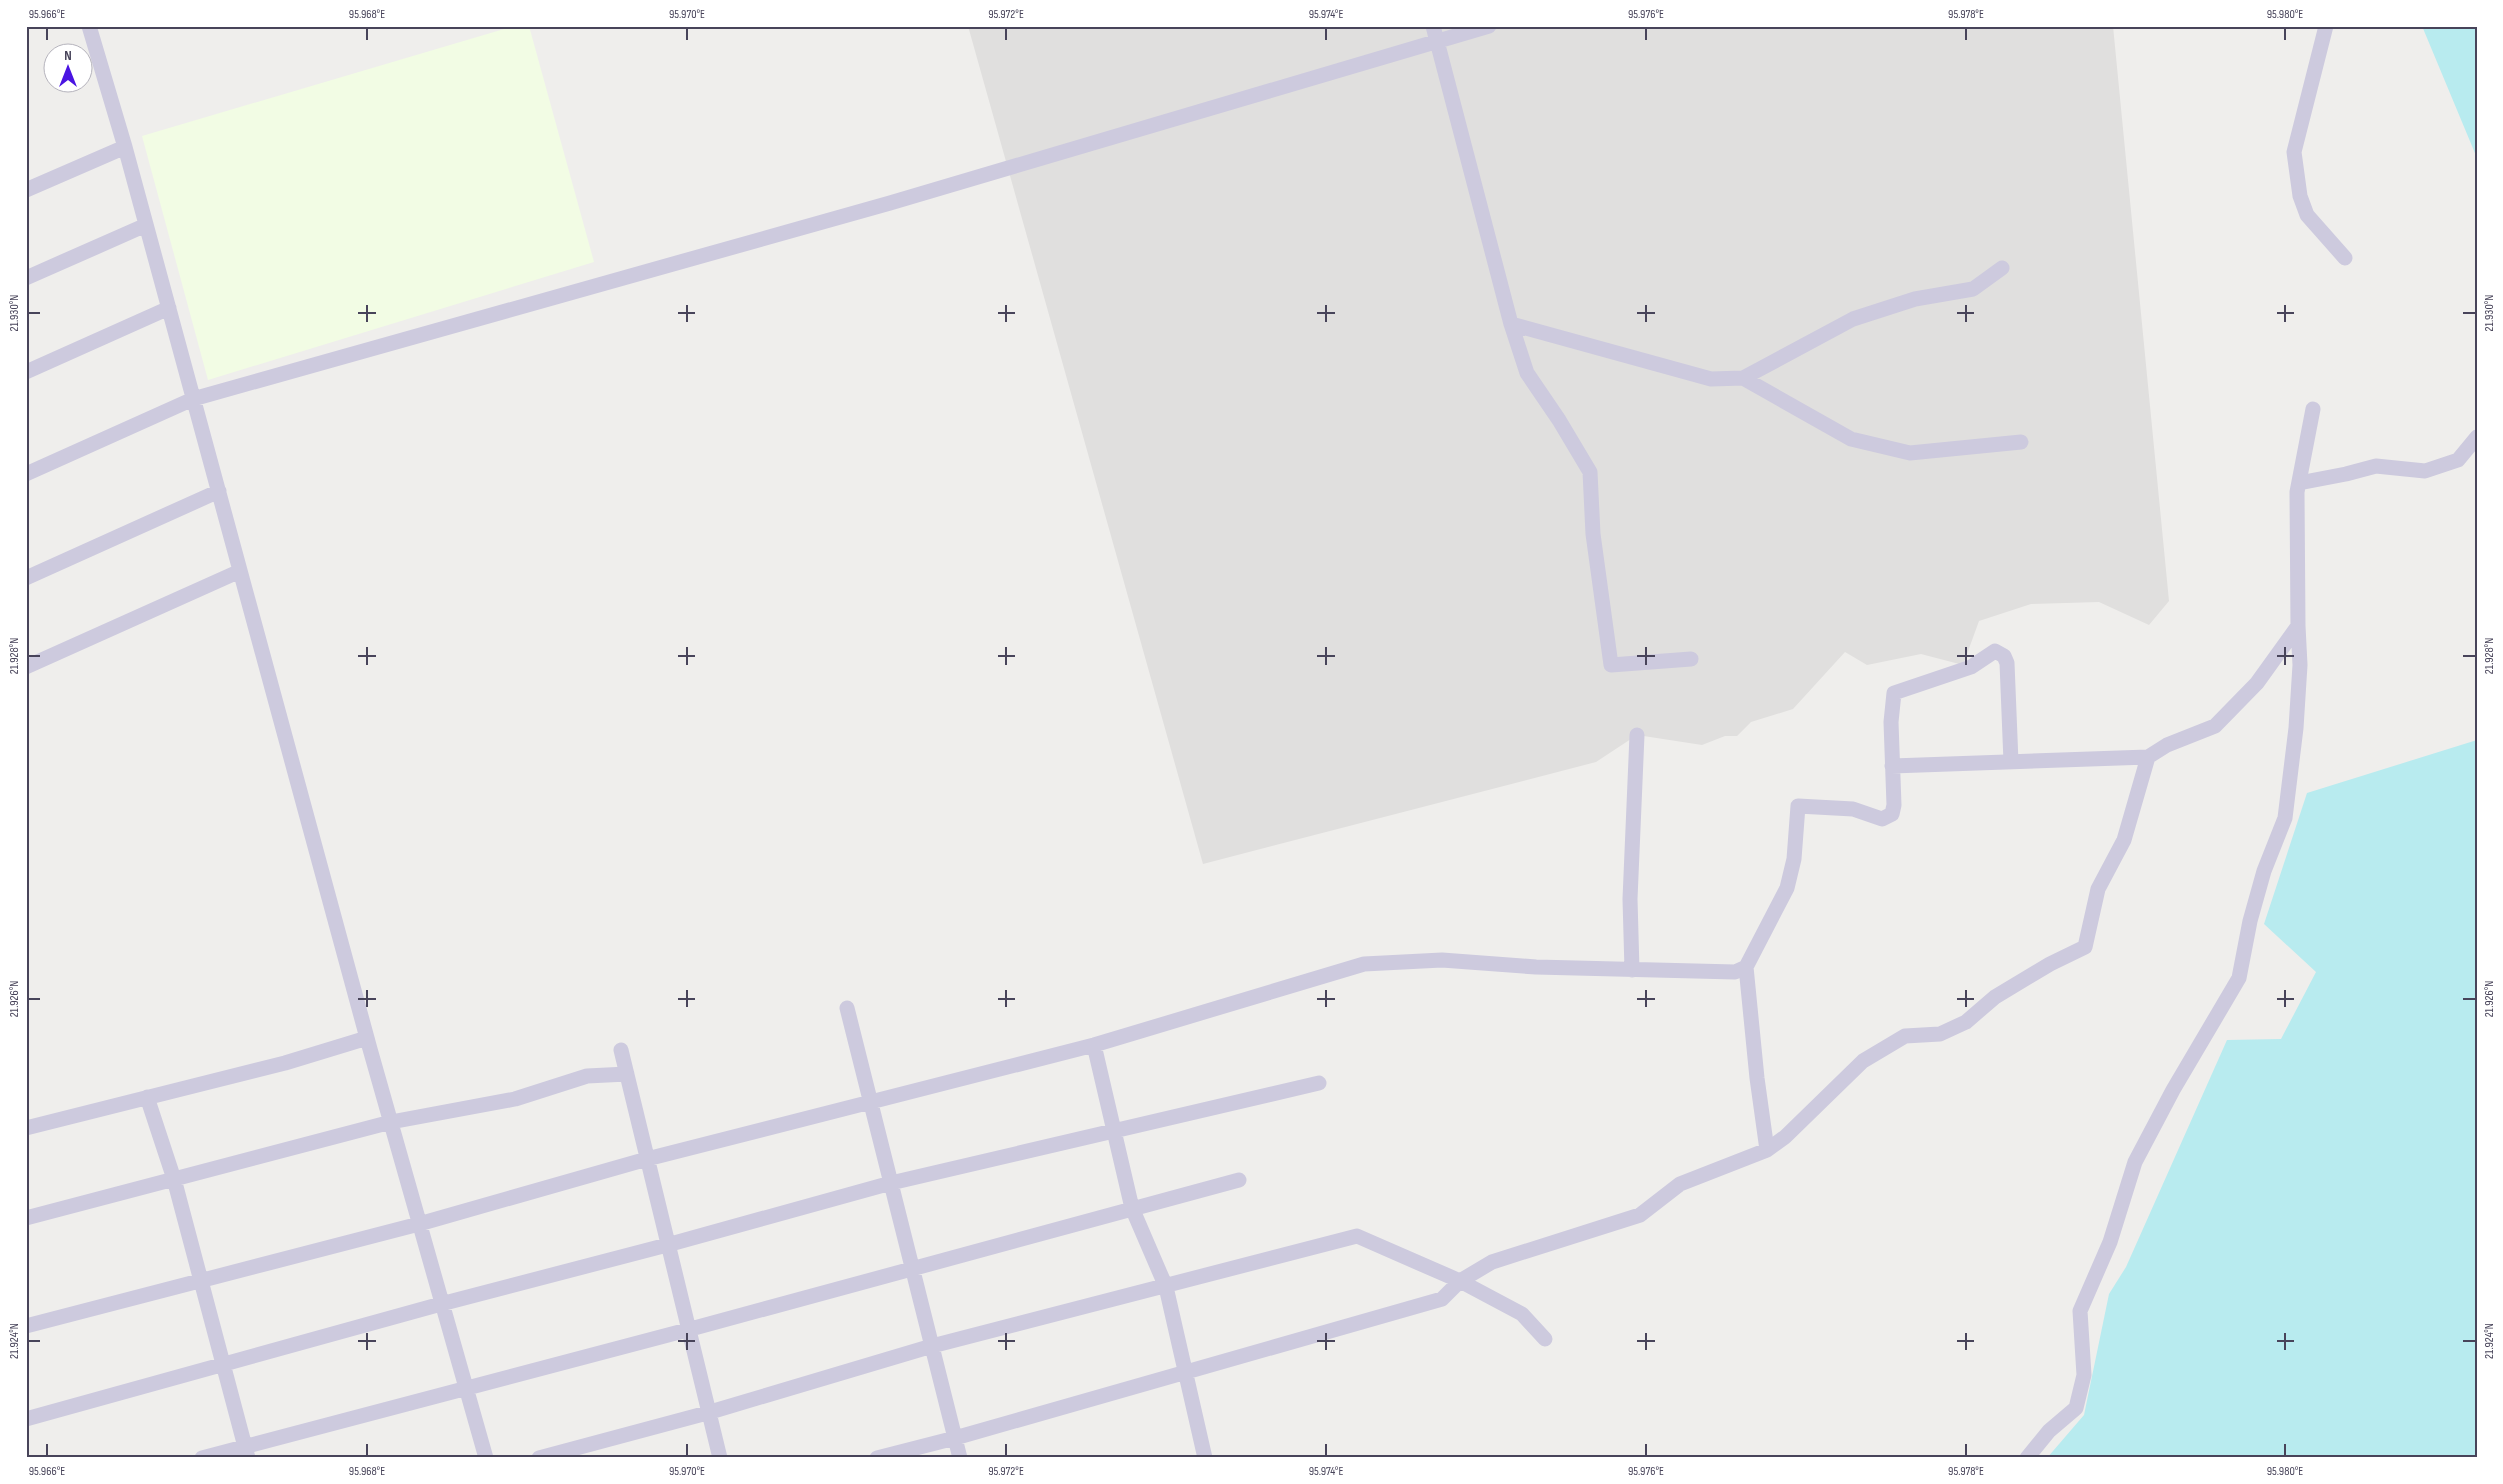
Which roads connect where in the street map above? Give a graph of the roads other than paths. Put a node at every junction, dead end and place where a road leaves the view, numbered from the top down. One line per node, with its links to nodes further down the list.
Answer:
1 (89, 26): 6 (street)
2 (1433, 26): 5 (street)
3 (1489, 26): 5 (street)
4 (2326, 26): 9 (street)
5 (1438, 42): 13 (street); 16 (street)
6 (125, 147): 7 (street); 8 (street)
7 (26, 190)
8 (146, 225): 11 (street); 12 (street)
9 (2345, 258)
10 (2002, 268): 15 (street)
11 (26, 278)
12 (169, 308): 14 (street); 16 (street)
13 (1511, 324): 15 (street); 26 (street)
14 (26, 372)
15 (1742, 378): 19 (street)
16 (194, 399): 20 (street); 22 (street)
17 (2313, 408): 21 (street)
18 (2477, 437): 21 (street)
19 (2020, 442)
20 (26, 474)
21 (2299, 483): 25 (street)
22 (218, 491): 23 (street); 24 (street)
23 (240, 572): 27 (street); 35 (street)
24 (26, 578)
25 (2298, 626): 29 (street); 77 (street)
26 (1691, 659)
27 (27, 662)
28 (1637, 735): 33 (street)
29 (2148, 757): 30 (street); 45 (street)
30 (2011, 762): 31 (street); 31 (street)
31 (1892, 766): 32 (street)
32 (1746, 967): 33 (street); 45 (street)
33 (1632, 970): 36 (street)
34 (847, 1008): 41 (street)
35 (367, 1038): 40 (street); 42 (street)
36 (1094, 1045): 41 (street); 44 (street)
37 (621, 1050): 38 (street)
38 (627, 1074): 42 (street); 46 (street)
39 (1319, 1083): 44 (street)
40 (147, 1097): 43 (street); 47 (street)
41 (870, 1101): 46 (street); 49 (street)
42 (391, 1122): 47 (street); 52 (street)
43 (26, 1128)
44 (1115, 1130): 49 (street); 50 (street)
45 (1768, 1150): 56 (street)
46 (647, 1159): 52 (street); 53 (street)
47 (174, 1179): 51 (street); 55 (street)
48 (1239, 1180): 50 (street)
49 (891, 1182): 53 (street); 54 (street)
50 (1132, 1208): 54 (street); 57 (street)
51 (26, 1218)
52 (419, 1224): 55 (street); 58 (street)
53 (667, 1245): 58 (street); 60 (street)
54 (913, 1269): 60 (street); 62 (street)
55 (201, 1280): 59 (street); 63 (street)
56 (1460, 1281): 57 (street); 61 (street); 64 (street)
57 (1166, 1287): 62 (street); 64 (street)
58 (441, 1304): 63 (street); 65 (street)
59 (26, 1326)
60 (688, 1330): 65 (street); 66 (street)
61 (1545, 1339)
62 (932, 1346): 66 (street); 68 (street)
63 (224, 1365): 67 (street); 69 (street)
64 (1186, 1372): 68 (street); 76 (street)
65 (466, 1388): 69 (street); 71 (street)
66 (707, 1413): 72 (street); 73 (street)
67 (26, 1419)
68 (955, 1438): 74 (street); 75 (street)
69 (247, 1452): 70 (street)
70 (202, 1458)
71 (486, 1458)
72 (539, 1458)
73 (720, 1458)
74 (876, 1458)
75 (960, 1458)
76 (1205, 1458)
77 (2027, 1458)

